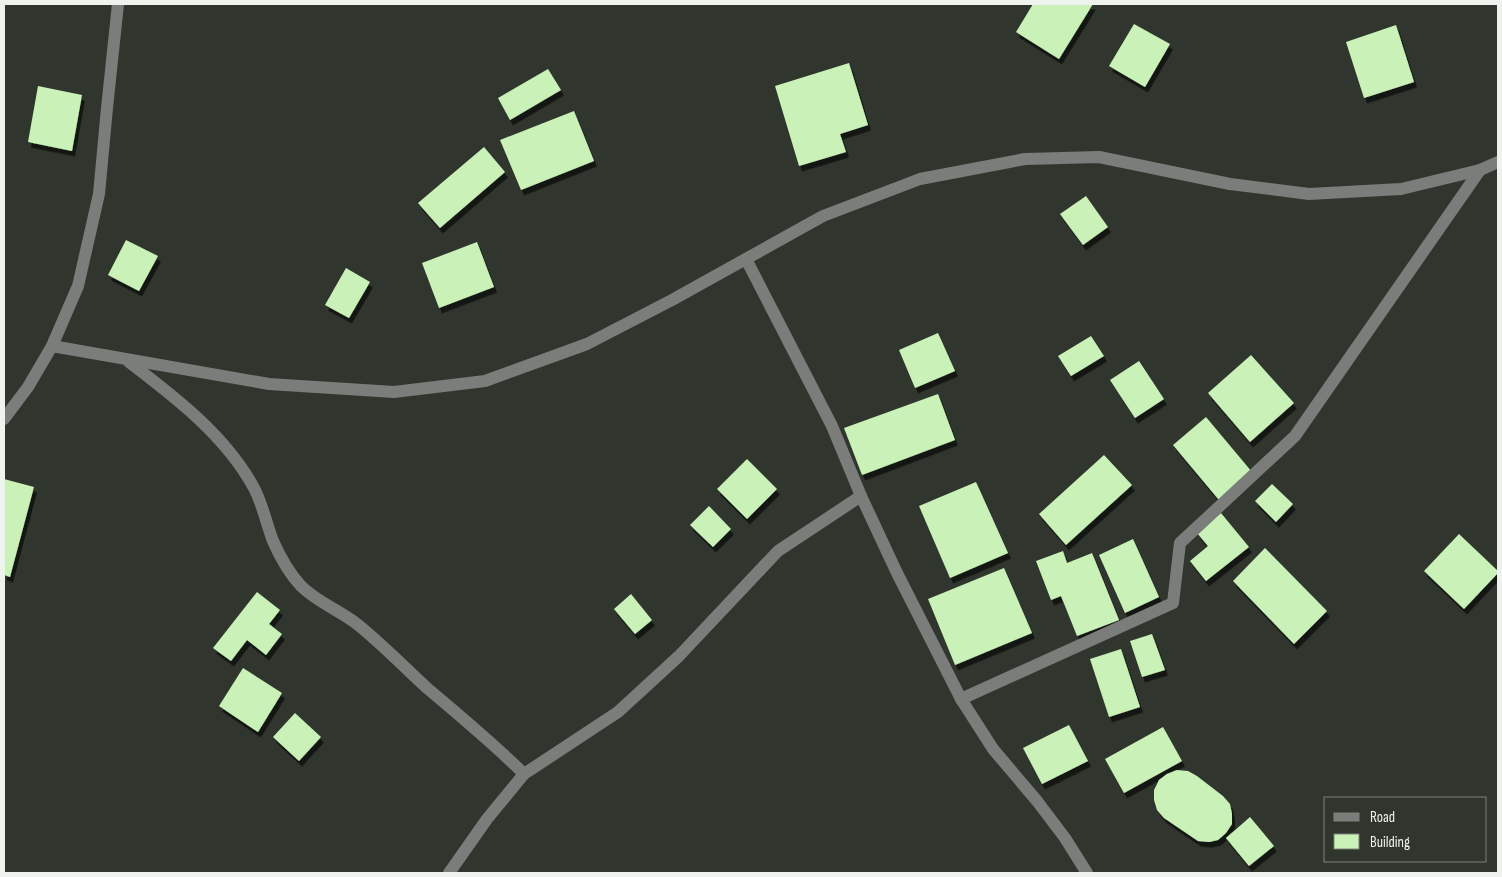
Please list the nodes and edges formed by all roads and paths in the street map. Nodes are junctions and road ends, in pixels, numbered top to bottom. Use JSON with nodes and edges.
{"nodes":[{"id":1,"x":118,"y":4,"type":"edge"},
{"id":2,"x":1498,"y":162,"type":"edge"},
{"id":3,"x":1480,"y":170,"type":"junction"},
{"id":4,"x":746,"y":259,"type":"junction"},
{"id":5,"x":52,"y":346,"type":"junction"},
{"id":6,"x":127,"y":360,"type":"junction"},
{"id":7,"x":4,"y":419,"type":"edge"},
{"id":8,"x":861,"y":496,"type":"junction"},
{"id":9,"x":961,"y":699,"type":"junction"},
{"id":10,"x":524,"y":774,"type":"junction"},
{"id":11,"x":449,"y":873,"type":"edge"},
{"id":12,"x":1087,"y":873,"type":"edge"}],
"edges":[{"from":1,"to":5,"type":"street"},
{"from":2,"to":3,"type":"street"},
{"from":3,"to":4,"type":"street"},
{"from":3,"to":9,"type":"street"},
{"from":4,"to":6,"type":"street"},
{"from":4,"to":8,"type":"street"},
{"from":5,"to":6,"type":"street"},
{"from":5,"to":7,"type":"street"},
{"from":6,"to":10,"type":"street"},
{"from":8,"to":9,"type":"street"},
{"from":8,"to":10,"type":"street"},
{"from":9,"to":12,"type":"street"},
{"from":10,"to":11,"type":"street"}]}
